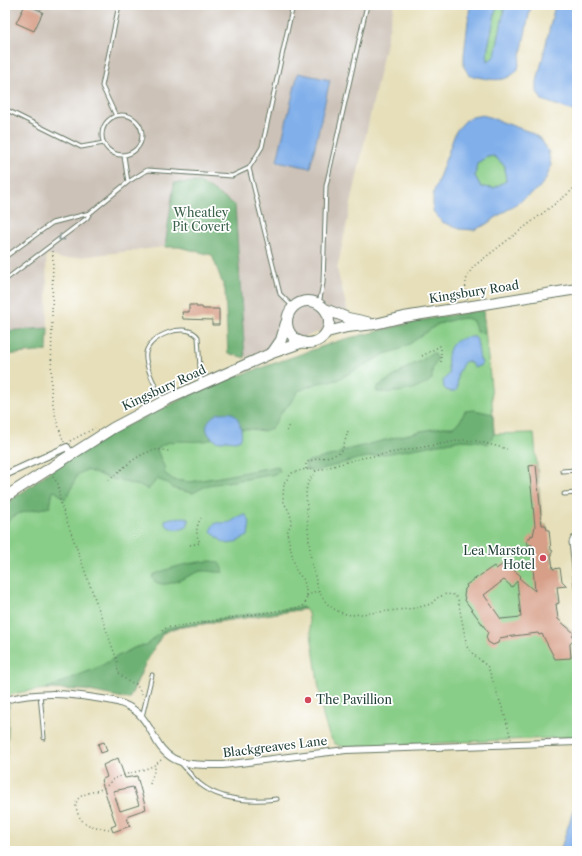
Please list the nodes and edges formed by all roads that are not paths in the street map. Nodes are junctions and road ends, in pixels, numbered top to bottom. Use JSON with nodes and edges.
{"nodes":[{"id":1,"x":119,"y":5,"type":"edge"},
{"id":2,"x":293,"y":5,"type":"edge"},
{"id":3,"x":367,"y":5,"type":"edge"},
{"id":4,"x":5,"y":109,"type":"edge"},
{"id":5,"x":116,"y":116,"type":"junction"},
{"id":6,"x":104,"y":143,"type":"junction"},
{"id":7,"x":124,"y":156,"type":"junction"},
{"id":8,"x":249,"y":168,"type":"junction"},
{"id":9,"x":128,"y":182,"type":"junction"},
{"id":10,"x":90,"y":213,"type":"junction"},
{"id":11,"x":5,"y":257,"type":"edge"},
{"id":12,"x":5,"y":280,"type":"edge"},
{"id":13,"x":577,"y":288,"type":"edge"},
{"id":14,"x":292,"y":307,"type":"junction"},
{"id":15,"x":322,"y":307,"type":"junction"},
{"id":16,"x":287,"y":322,"type":"junction"},
{"id":17,"x":375,"y":324,"type":"junction"},
{"id":18,"x":327,"y":332,"type":"junction"},
{"id":19,"x":303,"y":342,"type":"junction"},
{"id":20,"x":272,"y":353,"type":"junction"},
{"id":21,"x":202,"y":384,"type":"junction"},
{"id":22,"x":164,"y":401,"type":"junction"},
{"id":23,"x":69,"y":451,"type":"junction"},
{"id":24,"x":577,"y":470,"type":"edge"},
{"id":25,"x":562,"y":471,"type":"dead end"},
{"id":26,"x":5,"y":475,"type":"edge"},
{"id":27,"x":577,"y":492,"type":"edge"},
{"id":28,"x":564,"y":494,"type":"dead end"},
{"id":29,"x":5,"y":497,"type":"edge"},
{"id":30,"x":577,"y":536,"type":"edge"},
{"id":31,"x":577,"y":553,"type":"edge"},
{"id":32,"x":572,"y":554,"type":"junction"},
{"id":33,"x":576,"y":584,"type":"edge"},
{"id":34,"x":577,"y":595,"type":"edge"},
{"id":35,"x":152,"y":675,"type":"dead end"},
{"id":36,"x":40,"y":694,"type":"junction"},
{"id":37,"x":5,"y":700,"type":"edge"},
{"id":38,"x":142,"y":717,"type":"junction"},
{"id":39,"x":44,"y":738,"type":"dead end"},
{"id":40,"x":577,"y":742,"type":"edge"},
{"id":41,"x":180,"y":762,"type":"junction"},
{"id":42,"x":276,"y":800,"type":"dead end"}],
"edges":[{"from":1,"to":5,"type":"lane"},
{"from":2,"to":8,"type":"lane"},
{"from":3,"to":15,"type":"lane"},
{"from":4,"to":6,"type":"lane"},
{"from":5,"to":6,"type":"lane"},
{"from":5,"to":7,"type":"lane"},
{"from":6,"to":7,"type":"lane"},
{"from":7,"to":9,"type":"lane"},
{"from":8,"to":9,"type":"lane"},
{"from":8,"to":14,"type":"lane"},
{"from":9,"to":10,"type":"lane"},
{"from":10,"to":11,"type":"lane"},
{"from":10,"to":12,"type":"lane","one_way":true},
{"from":13,"to":17,"type":"main road","name":"Kingsbury Road"},
{"from":14,"to":15,"type":"main road","name":"Kingsbury Road"},
{"from":14,"to":16,"type":"main road"},
{"from":15,"to":17,"type":"main road","name":"Kingsbury Road"},
{"from":15,"to":18,"type":"main road"},
{"from":16,"to":19,"type":"main road"},
{"from":16,"to":20,"type":"main road"},
{"from":17,"to":18,"type":"main road","name":"Kingsbury Road"},
{"from":18,"to":19,"type":"main road","name":"Kingsbury Road"},
{"from":19,"to":20,"type":"main road","name":"Kingsbury Road"},
{"from":20,"to":21,"type":"main road","name":"Kingsbury Road"},
{"from":21,"to":22,"type":"main road","name":"Kingsbury Road"},
{"from":21,"to":22,"type":"lane"},
{"from":22,"to":23,"type":"main road","name":"Kingsbury Road"},
{"from":23,"to":26,"type":"street","name":"Kingsbury Road"},
{"from":23,"to":29,"type":"main road","name":"Kingsbury Road"},
{"from":24,"to":25,"type":"lane"},
{"from":27,"to":28,"type":"lane"},
{"from":30,"to":32,"type":"lane"},
{"from":31,"to":32,"type":"lane"},
{"from":32,"to":33,"type":"lane"},
{"from":33,"to":34,"type":"lane"},
{"from":35,"to":38,"type":"lane"},
{"from":36,"to":37,"type":"street","name":"Blackgreaves Lane"},
{"from":36,"to":38,"type":"street","name":"Blackgreaves Lane"},
{"from":36,"to":39,"type":"lane"},
{"from":38,"to":41,"type":"street","name":"Blackgreaves Lane"},
{"from":40,"to":41,"type":"street","name":"Blackgreaves Lane"},
{"from":41,"to":42,"type":"lane"}]}
